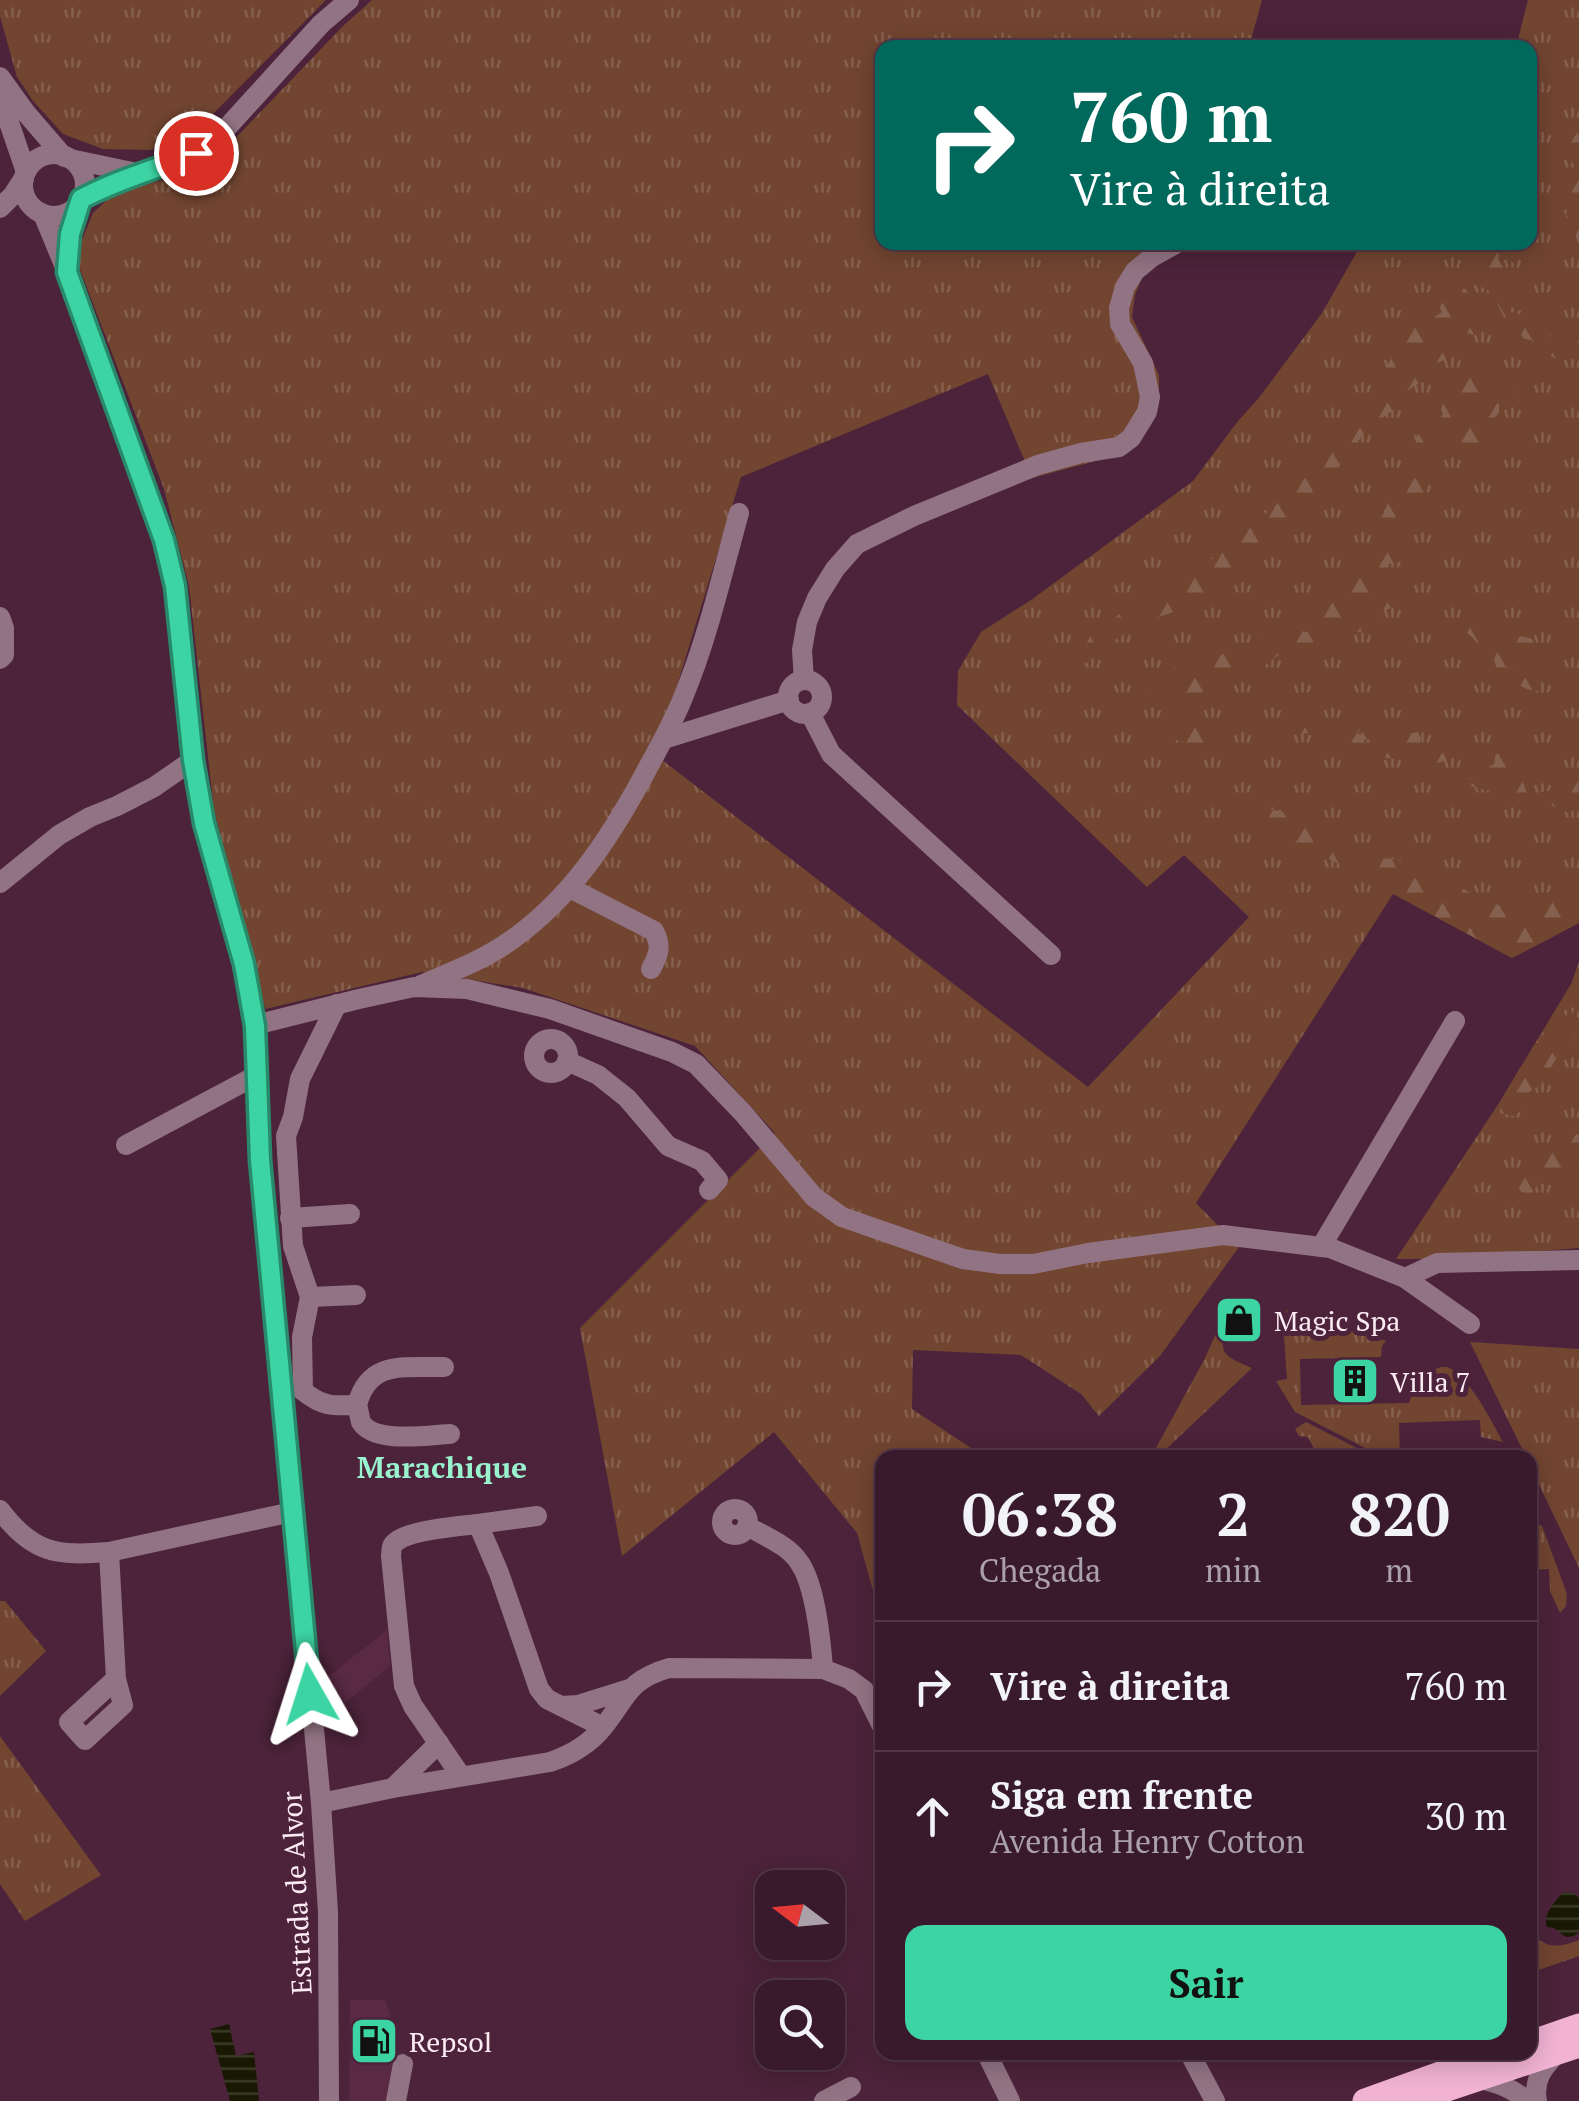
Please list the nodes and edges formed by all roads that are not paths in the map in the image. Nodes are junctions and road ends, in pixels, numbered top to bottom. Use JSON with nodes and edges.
{"nodes":[{"id":1,"x":350,"y":0,"type":"edge"},
{"id":2,"x":0,"y":76,"type":"edge"},
{"id":3,"x":0,"y":96,"type":"edge"},
{"id":4,"x":4,"y":119,"type":"edge"},
{"id":5,"x":67,"y":158,"type":"junction"},
{"id":6,"x":139,"y":174,"type":"junction"},
{"id":7,"x":25,"y":175,"type":"junction"},
{"id":8,"x":79,"y":202,"type":"junction"},
{"id":9,"x":0,"y":208,"type":"edge"},
{"id":10,"x":38,"y":210,"type":"junction"},
{"id":11,"x":0,"y":217,"type":"edge"},
{"id":12,"x":1165,"y":250,"type":"edge"},
{"id":13,"x":67,"y":272,"type":"junction"},
{"id":14,"x":740,"y":513,"type":"dead end"},
{"id":15,"x":0,"y":617,"type":"edge"},
{"id":16,"x":0,"y":658,"type":"edge"},
{"id":17,"x":804,"y":680,"type":"junction"},
{"id":18,"x":788,"y":700,"type":"junction"},
{"id":19,"x":810,"y":713,"type":"junction"},
{"id":20,"x":664,"y":739,"type":"junction"},
{"id":21,"x":193,"y":760,"type":"junction"},
{"id":22,"x":0,"y":883,"type":"edge"},
{"id":23,"x":570,"y":888,"type":"junction"},
{"id":24,"x":1051,"y":955,"type":"dead end"},
{"id":25,"x":652,"y":970,"type":"dead end"},
{"id":26,"x":414,"y":987,"type":"junction"},
{"id":27,"x":337,"y":1004,"type":"junction"},
{"id":28,"x":550,"y":1009,"type":"junction"},
{"id":29,"x":1456,"y":1021,"type":"dead end"},
{"id":30,"x":255,"y":1026,"type":"junction"},
{"id":31,"x":554,"y":1040,"type":"junction"},
{"id":32,"x":567,"y":1061,"type":"junction"},
{"id":33,"x":257,"y":1076,"type":"junction"},
{"id":34,"x":126,"y":1146,"type":"dead end"},
{"id":35,"x":709,"y":1190,"type":"dead end"},
{"id":36,"x":350,"y":1214,"type":"dead end"},
{"id":37,"x":290,"y":1218,"type":"junction"},
{"id":38,"x":1321,"y":1247,"type":"junction"},
{"id":39,"x":1579,"y":1260,"type":"edge"},
{"id":40,"x":1405,"y":1278,"type":"junction"},
{"id":41,"x":356,"y":1295,"type":"dead end"},
{"id":42,"x":310,"y":1297,"type":"junction"},
{"id":43,"x":1470,"y":1324,"type":"dead end"},
{"id":44,"x":444,"y":1367,"type":"dead end"},
{"id":45,"x":358,"y":1405,"type":"junction"},
{"id":46,"x":450,"y":1434,"type":"dead end"},
{"id":47,"x":0,"y":1510,"type":"edge"},
{"id":48,"x":292,"y":1512,"type":"junction"},
{"id":49,"x":537,"y":1516,"type":"dead end"},
{"id":50,"x":478,"y":1524,"type":"junction"},
{"id":51,"x":747,"y":1526,"type":"dead end"},
{"id":52,"x":109,"y":1552,"type":"junction"},
{"id":53,"x":823,"y":1670,"type":"junction"},
{"id":54,"x":116,"y":1679,"type":"dead end"},
{"id":55,"x":629,"y":1689,"type":"junction"},
{"id":56,"x":561,"y":1706,"type":"junction"},
{"id":57,"x":875,"y":1712,"type":"edge"},
{"id":58,"x":603,"y":1727,"type":"junction"},
{"id":59,"x":439,"y":1743,"type":"junction"},
{"id":60,"x":462,"y":1776,"type":"junction"},
{"id":61,"x":393,"y":1788,"type":"junction"},
{"id":62,"x":321,"y":1803,"type":"junction"},
{"id":63,"x":1579,"y":2026,"type":"edge"},
{"id":64,"x":1537,"y":2041,"type":"edge"},
{"id":65,"x":1568,"y":2049,"type":"edge"},
{"id":66,"x":990,"y":2060,"type":"edge"},
{"id":67,"x":1193,"y":2060,"type":"edge"},
{"id":68,"x":1479,"y":2060,"type":"edge"},
{"id":69,"x":1536,"y":2060,"type":"edge"},
{"id":70,"x":1537,"y":2060,"type":"edge"},
{"id":71,"x":403,"y":2064,"type":"dead end"},
{"id":72,"x":1479,"y":2080,"type":"junction"},
{"id":73,"x":851,"y":2086,"type":"dead end"},
{"id":74,"x":330,"y":2101,"type":"edge"},
{"id":75,"x":396,"y":2101,"type":"edge"},
{"id":76,"x":824,"y":2101,"type":"edge"},
{"id":77,"x":1010,"y":2101,"type":"edge"},
{"id":78,"x":1215,"y":2101,"type":"edge"},
{"id":79,"x":1365,"y":2101,"type":"edge"},
{"id":80,"x":1412,"y":2101,"type":"edge"},
{"id":81,"x":1527,"y":2101,"type":"edge"},
{"id":82,"x":1537,"y":2101,"type":"edge"}],
"edges":[{"from":1,"to":6,"type":"street"},
{"from":2,"to":5,"type":"street","name":"Estrada de Alvor"},
{"from":3,"to":4,"type":"street","name":"Estrada de Alvor"},
{"from":4,"to":7,"type":"street","name":"Estrada de Alvor"},
{"from":5,"to":6,"type":"street"},
{"from":5,"to":7,"type":"street"},
{"from":5,"to":8,"type":"street","name":"Estrada de Alvor"},
{"from":6,"to":8,"type":"street"},
{"from":7,"to":9,"type":"street"},
{"from":7,"to":10,"type":"street","name":"Estrada de Alvor"},
{"from":8,"to":10,"type":"street"},
{"from":8,"to":13,"type":"street","name":"Estrada de Alvor"},
{"from":10,"to":11,"type":"street"},
{"from":10,"to":13,"type":"street","name":"Estrada de Alvor"},
{"from":12,"to":17,"type":"street"},
{"from":13,"to":21,"type":"street","name":"Estrada de Alvor"},
{"from":14,"to":20,"type":"street"},
{"from":15,"to":16,"type":"street"},
{"from":17,"to":18,"type":"street"},
{"from":17,"to":19,"type":"street"},
{"from":18,"to":19,"type":"street"},
{"from":18,"to":20,"type":"street"},
{"from":19,"to":24,"type":"street"},
{"from":20,"to":23,"type":"street"},
{"from":21,"to":22,"type":"street"},
{"from":21,"to":30,"type":"street","name":"Estrada de Alvor"},
{"from":23,"to":25,"type":"street"},
{"from":23,"to":26,"type":"street"},
{"from":26,"to":27,"type":"street"},
{"from":26,"to":28,"type":"street"},
{"from":27,"to":30,"type":"street"},
{"from":27,"to":37,"type":"street"},
{"from":28,"to":31,"type":"street"},
{"from":28,"to":38,"type":"street"},
{"from":29,"to":38,"type":"street"},
{"from":30,"to":33,"type":"street","name":"Estrada de Alvor"},
{"from":31,"to":32,"type":"street"},
{"from":31,"to":32,"type":"street"},
{"from":32,"to":35,"type":"street"},
{"from":33,"to":34,"type":"street"},
{"from":33,"to":48,"type":"street","name":"Estrada de Alvor"},
{"from":36,"to":37,"type":"street"},
{"from":37,"to":42,"type":"street"},
{"from":38,"to":40,"type":"street"},
{"from":39,"to":40,"type":"street"},
{"from":40,"to":43,"type":"street"},
{"from":41,"to":42,"type":"street"},
{"from":42,"to":45,"type":"street"},
{"from":44,"to":45,"type":"street"},
{"from":45,"to":46,"type":"street"},
{"from":47,"to":52,"type":"street"},
{"from":48,"to":52,"type":"street"},
{"from":48,"to":62,"type":"street","name":"Estrada de Alvor"},
{"from":49,"to":50,"type":"street"},
{"from":50,"to":56,"type":"street"},
{"from":50,"to":59,"type":"street"},
{"from":51,"to":53,"type":"street"},
{"from":52,"to":54,"type":"street"},
{"from":53,"to":55,"type":"street"},
{"from":53,"to":57,"type":"street"},
{"from":55,"to":56,"type":"street"},
{"from":55,"to":58,"type":"street"},
{"from":56,"to":58,"type":"street"},
{"from":58,"to":60,"type":"street"},
{"from":59,"to":60,"type":"street"},
{"from":59,"to":61,"type":"street"},
{"from":60,"to":61,"type":"street"},
{"from":61,"to":62,"type":"street"},
{"from":62,"to":74,"type":"street","name":"Estrada de Alvor"},
{"from":63,"to":64,"type":"main road"},
{"from":65,"to":70,"type":"main road"},
{"from":65,"to":82,"type":"street"},
{"from":66,"to":77,"type":"street"},
{"from":67,"to":78,"type":"street"},
{"from":68,"to":79,"type":"main road"},
{"from":69,"to":72,"type":"main road"},
{"from":71,"to":75,"type":"street"},
{"from":72,"to":80,"type":"main road"},
{"from":72,"to":81,"type":"street"},
{"from":73,"to":76,"type":"street"}]}
